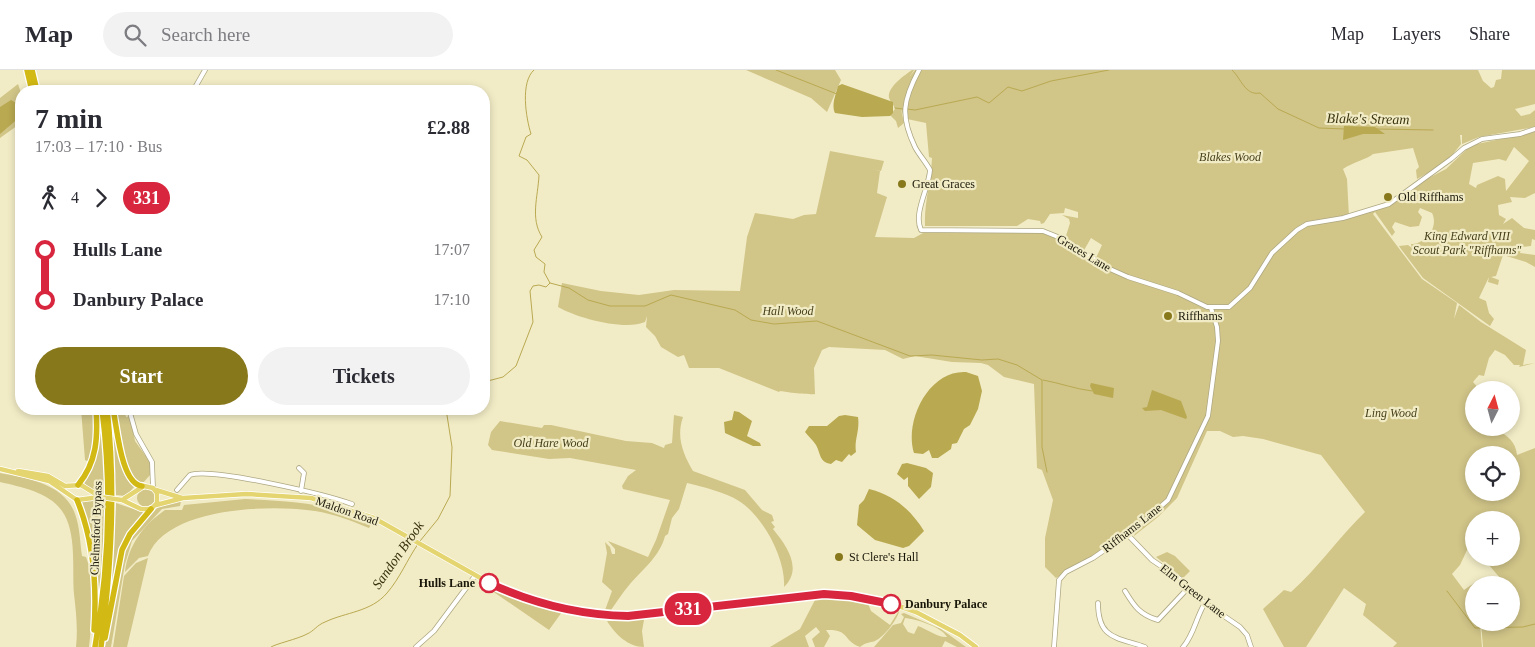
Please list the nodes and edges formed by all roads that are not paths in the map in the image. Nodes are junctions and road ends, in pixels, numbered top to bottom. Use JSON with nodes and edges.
{"nodes":[{"id":1,"x":27,"y":70,"type":"edge"},
{"id":2,"x":32,"y":70,"type":"edge"},
{"id":3,"x":204,"y":70,"type":"edge"},
{"id":4,"x":919,"y":70,"type":"edge"},
{"id":5,"x":31,"y":85,"type":"edge"},
{"id":6,"x":36,"y":85,"type":"edge"},
{"id":7,"x":196,"y":85,"type":"edge"},
{"id":8,"x":1535,"y":129,"type":"edge"},
{"id":9,"x":1211,"y":308,"type":"junction"},
{"id":10,"x":96,"y":415,"type":"edge"},
{"id":11,"x":102,"y":415,"type":"edge"},
{"id":12,"x":107,"y":415,"type":"edge"},
{"id":13,"x":114,"y":415,"type":"edge"},
{"id":14,"x":131,"y":415,"type":"edge"},
{"id":15,"x":299,"y":468,"type":"dead end"},
{"id":16,"x":0,"y":469,"type":"edge"},
{"id":17,"x":13,"y":472,"type":"junction"},
{"id":18,"x":152,"y":475,"type":"junction"},
{"id":19,"x":76,"y":486,"type":"junction"},
{"id":20,"x":143,"y":486,"type":"junction"},
{"id":21,"x":85,"y":487,"type":"junction"},
{"id":22,"x":154,"y":489,"type":"junction"},
{"id":23,"x":177,"y":490,"type":"dead end"},
{"id":24,"x":301,"y":490,"type":"junction"},
{"id":25,"x":135,"y":492,"type":"junction"},
{"id":26,"x":100,"y":497,"type":"junction"},
{"id":27,"x":78,"y":498,"type":"junction"},
{"id":28,"x":183,"y":498,"type":"junction"},
{"id":29,"x":122,"y":500,"type":"junction"},
{"id":30,"x":352,"y":504,"type":"dead end"},
{"id":31,"x":137,"y":506,"type":"junction"},
{"id":32,"x":154,"y":507,"type":"junction"},
{"id":33,"x":1134,"y":529,"type":"junction"},
{"id":34,"x":1128,"y":534,"type":"junction"},
{"id":35,"x":1131,"y":537,"type":"junction"},
{"id":36,"x":474,"y":576,"type":"junction"},
{"id":37,"x":1188,"y":588,"type":"junction"},
{"id":38,"x":1124,"y":591,"type":"dead end"},
{"id":39,"x":1098,"y":603,"type":"dead end"},
{"id":40,"x":1205,"y":603,"type":"junction"},
{"id":41,"x":1158,"y":620,"type":"junction"},
{"id":42,"x":1159,"y":626,"type":"dead end"},
{"id":43,"x":94,"y":647,"type":"edge"},
{"id":44,"x":102,"y":647,"type":"edge"},
{"id":45,"x":416,"y":647,"type":"edge"},
{"id":46,"x":976,"y":647,"type":"edge"},
{"id":47,"x":1054,"y":647,"type":"edge"},
{"id":48,"x":1145,"y":647,"type":"edge"},
{"id":49,"x":1183,"y":647,"type":"edge"},
{"id":50,"x":1251,"y":647,"type":"edge"}],
"edges":[{"from":1,"to":5,"type":"highway"},
{"from":2,"to":6,"type":"highway"},
{"from":3,"to":7,"type":"street"},
{"from":4,"to":9,"type":"street","name":"Graces Lane"},
{"from":8,"to":9,"type":"street"},
{"from":9,"to":33,"type":"street","name":"Riffhams Lane"},
{"from":10,"to":19,"type":"highway"},
{"from":11,"to":43,"type":"highway","name":"Chelmsford Bypass"},
{"from":12,"to":44,"type":"highway","name":"Chelmsford Bypass"},
{"from":13,"to":20,"type":"highway"},
{"from":14,"to":18,"type":"street"},
{"from":15,"to":24,"type":"street"},
{"from":16,"to":17,"type":"main road"},
{"from":17,"to":19,"type":"main road"},
{"from":17,"to":27,"type":"main road"},
{"from":18,"to":20,"type":"street"},
{"from":18,"to":22,"type":"street"},
{"from":19,"to":21,"type":"main road"},
{"from":19,"to":27,"type":"main road"},
{"from":20,"to":22,"type":"main road"},
{"from":20,"to":25,"type":"main road"},
{"from":21,"to":26,"type":"main road"},
{"from":21,"to":27,"type":"main road"},
{"from":22,"to":28,"type":"main road","name":"Maldon Road"},
{"from":22,"to":32,"type":"main road"},
{"from":23,"to":24,"type":"street","name":"Maldon Road"},
{"from":24,"to":30,"type":"street","name":"Maldon Road"},
{"from":25,"to":29,"type":"main road"},
{"from":25,"to":31,"type":"main road"},
{"from":26,"to":27,"type":"main road"},
{"from":26,"to":29,"type":"main road","bridge":true},
{"from":27,"to":43,"type":"highway"},
{"from":28,"to":32,"type":"main road","name":"Maldon Road"},
{"from":28,"to":36,"type":"main road","name":"Maldon Road"},
{"from":29,"to":31,"type":"main road"},
{"from":31,"to":32,"type":"main road"},
{"from":32,"to":44,"type":"highway"},
{"from":33,"to":34,"type":"street","name":"Riffhams Lane"},
{"from":33,"to":35,"type":"street"},
{"from":34,"to":35,"type":"street","name":"Elm Green Lane"},
{"from":34,"to":47,"type":"street","name":"Riffhams Lane"},
{"from":35,"to":37,"type":"street","name":"Elm Green Lane"},
{"from":36,"to":45,"type":"street"},
{"from":36,"to":46,"type":"main road","name":"Maldon Road"},
{"from":37,"to":40,"type":"street","name":"Elm Green Lane"},
{"from":37,"to":41,"type":"street"},
{"from":38,"to":41,"type":"street"},
{"from":39,"to":48,"type":"street"},
{"from":40,"to":49,"type":"street"},
{"from":40,"to":50,"type":"street","name":"Elm Green Lane"},
{"from":41,"to":42,"type":"street"}]}
